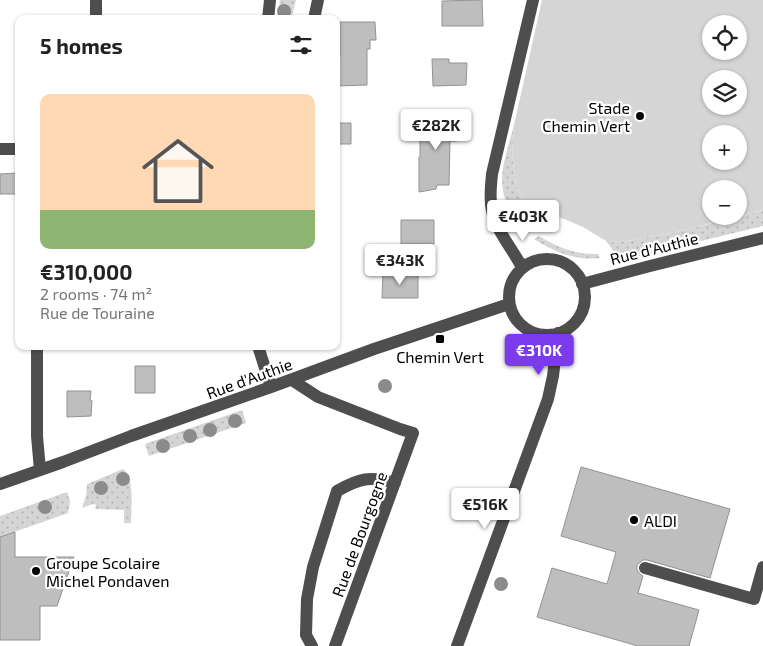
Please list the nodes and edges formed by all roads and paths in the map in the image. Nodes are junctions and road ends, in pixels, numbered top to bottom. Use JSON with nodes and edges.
{"nodes":[{"id":1,"x":96,"y":0,"type":"edge"},
{"id":2,"x":270,"y":0,"type":"edge"},
{"id":3,"x":318,"y":0,"type":"edge"},
{"id":4,"x":533,"y":0,"type":"edge"},
{"id":5,"x":96,"y":15,"type":"edge"},
{"id":6,"x":268,"y":15,"type":"edge"},
{"id":7,"x":315,"y":15,"type":"edge"},
{"id":8,"x":0,"y":148,"type":"edge"},
{"id":9,"x":15,"y":149,"type":"edge"},
{"id":10,"x":763,"y":238,"type":"edge"},
{"id":11,"x":525,"y":266,"type":"junction"},
{"id":12,"x":582,"y":284,"type":"junction"},
{"id":13,"x":509,"y":304,"type":"junction"},
{"id":14,"x":558,"y":333,"type":"junction"},
{"id":15,"x":37,"y":350,"type":"edge"},
{"id":16,"x":259,"y":350,"type":"edge"},
{"id":17,"x":292,"y":380,"type":"junction"},
{"id":18,"x":271,"y":387,"type":"junction"},
{"id":19,"x":40,"y":470,"type":"junction"},
{"id":20,"x":395,"y":483,"type":"junction"},
{"id":21,"x":0,"y":484,"type":"edge"},
{"id":22,"x":763,"y":567,"type":"edge"},
{"id":23,"x":645,"y":568,"type":"dead end"},
{"id":24,"x":312,"y":646,"type":"edge"},
{"id":25,"x":335,"y":646,"type":"edge"},
{"id":26,"x":457,"y":646,"type":"edge"}],
"edges":[{"from":1,"to":5,"type":"street"},
{"from":2,"to":6,"type":"street"},
{"from":3,"to":7,"type":"street"},
{"from":4,"to":11,"type":"street"},
{"from":8,"to":9,"type":"street"},
{"from":10,"to":12,"type":"street","name":"Rue d'Authie"},
{"from":11,"to":12,"type":"street"},
{"from":11,"to":13,"type":"street"},
{"from":12,"to":14,"type":"street"},
{"from":13,"to":14,"type":"street"},
{"from":13,"to":17,"type":"street","name":"Rue d'Authie"},
{"from":14,"to":26,"type":"street"},
{"from":15,"to":19,"type":"street"},
{"from":16,"to":18,"type":"street"},
{"from":17,"to":18,"type":"street","name":"Rue d'Authie"},
{"from":17,"to":20,"type":"street","name":"Rue de Bourgogne"},
{"from":18,"to":19,"type":"street","name":"Rue d'Authie"},
{"from":19,"to":21,"type":"street","name":"Rue d'Authie"},
{"from":20,"to":24,"type":"street"},
{"from":20,"to":25,"type":"street","name":"Rue de Bourgogne"},
{"from":22,"to":23,"type":"street"}]}
